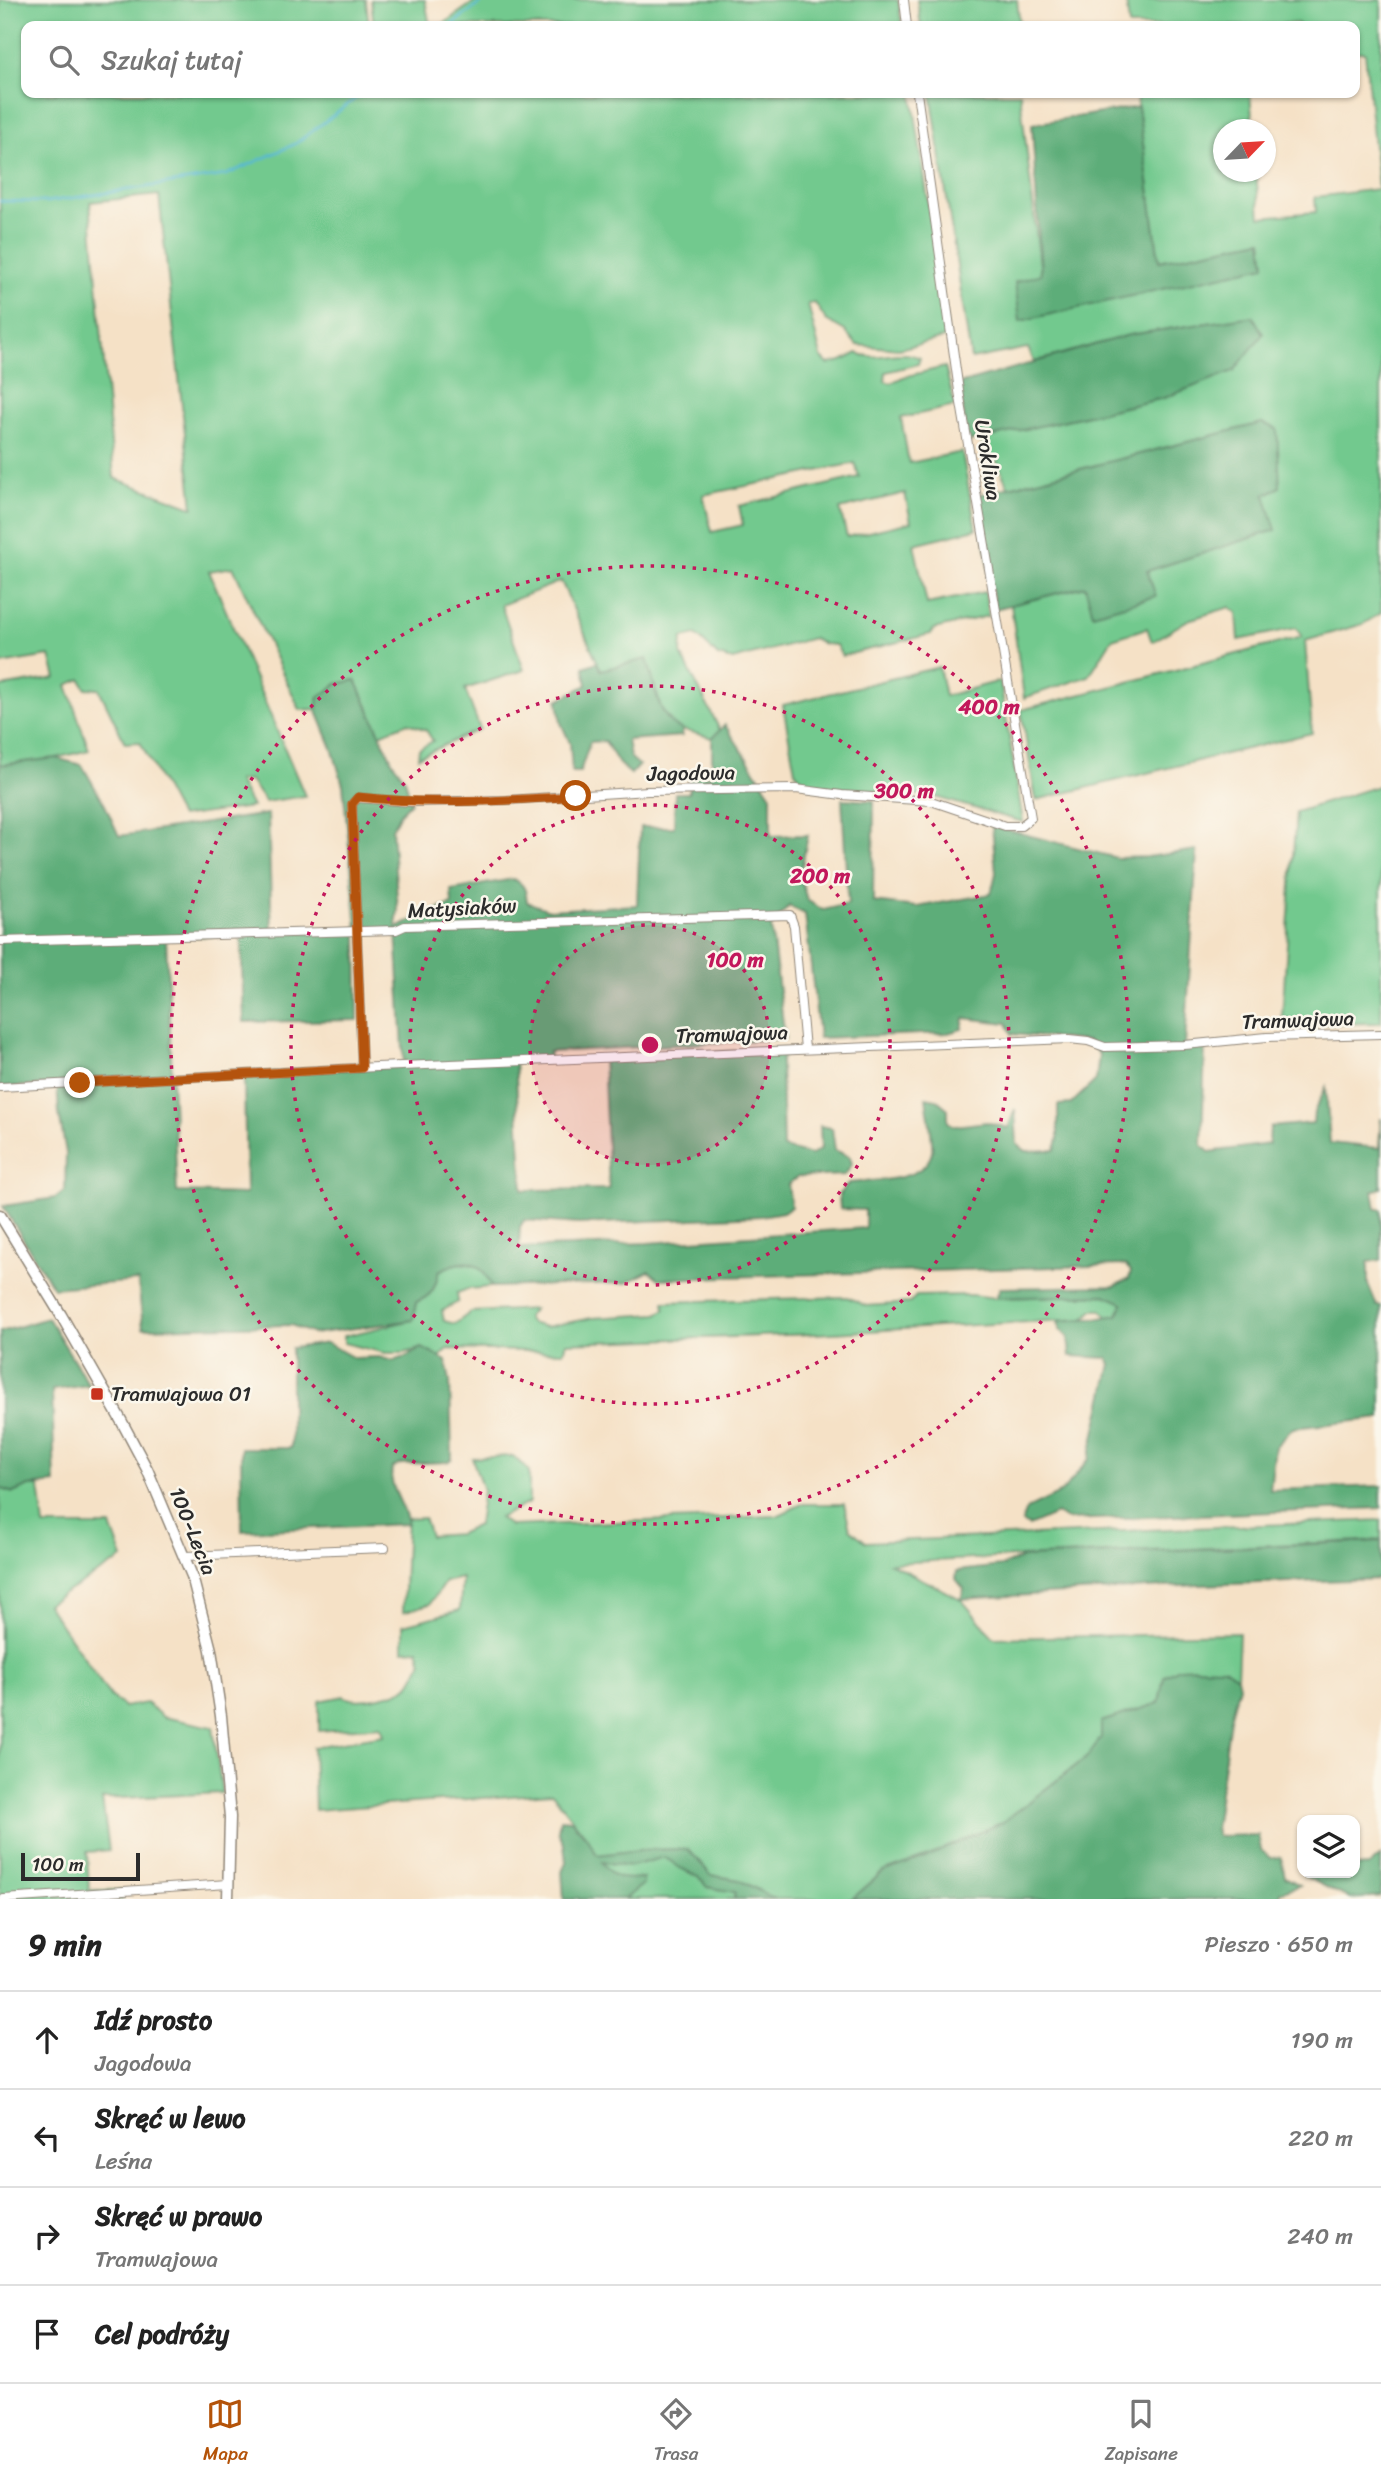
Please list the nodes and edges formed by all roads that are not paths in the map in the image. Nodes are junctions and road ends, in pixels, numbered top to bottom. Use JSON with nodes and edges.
{"nodes":[{"id":1,"x":904,"y":0,"type":"edge"},
{"id":2,"x":906,"y":21,"type":"edge"},
{"id":3,"x":918,"y":98,"type":"edge"},
{"id":4,"x":1021,"y":826,"type":"joint"},
{"id":5,"x":358,"y":930,"type":"junction"},
{"id":6,"x":0,"y":941,"type":"edge"},
{"id":7,"x":1381,"y":1034,"type":"edge"},
{"id":8,"x":805,"y":1049,"type":"junction"},
{"id":9,"x":362,"y":1068,"type":"junction"},
{"id":10,"x":0,"y":1087,"type":"edge"},
{"id":11,"x":0,"y":1215,"type":"edge"},
{"id":12,"x":385,"y":1548,"type":"dead end"},
{"id":13,"x":186,"y":1556,"type":"junction"},
{"id":14,"x":228,"y":1884,"type":"junction"},
{"id":15,"x":4,"y":1899,"type":"edge"},
{"id":16,"x":228,"y":1899,"type":"edge"}],
"edges":[{"from":1,"to":2,"type":"street"},
{"from":3,"to":4,"type":"street","name":"Urokliwa"},
{"from":4,"to":5,"type":"street","name":"Jagodowa"},
{"from":5,"to":6,"type":"street","name":"Matysiaków"},
{"from":5,"to":8,"type":"street","name":"Matysiaków"},
{"from":5,"to":9,"type":"street"},
{"from":7,"to":8,"type":"street","name":"Tramwajowa"},
{"from":8,"to":9,"type":"street","name":"Tramwajowa"},
{"from":9,"to":10,"type":"street","name":"Tramwajowa"},
{"from":11,"to":13,"type":"street","name":"100-Lecia"},
{"from":12,"to":13,"type":"street"},
{"from":13,"to":14,"type":"street","name":"100-Lecia"},
{"from":14,"to":15,"type":"street"},
{"from":14,"to":16,"type":"street","name":"100-Lecia"}]}
